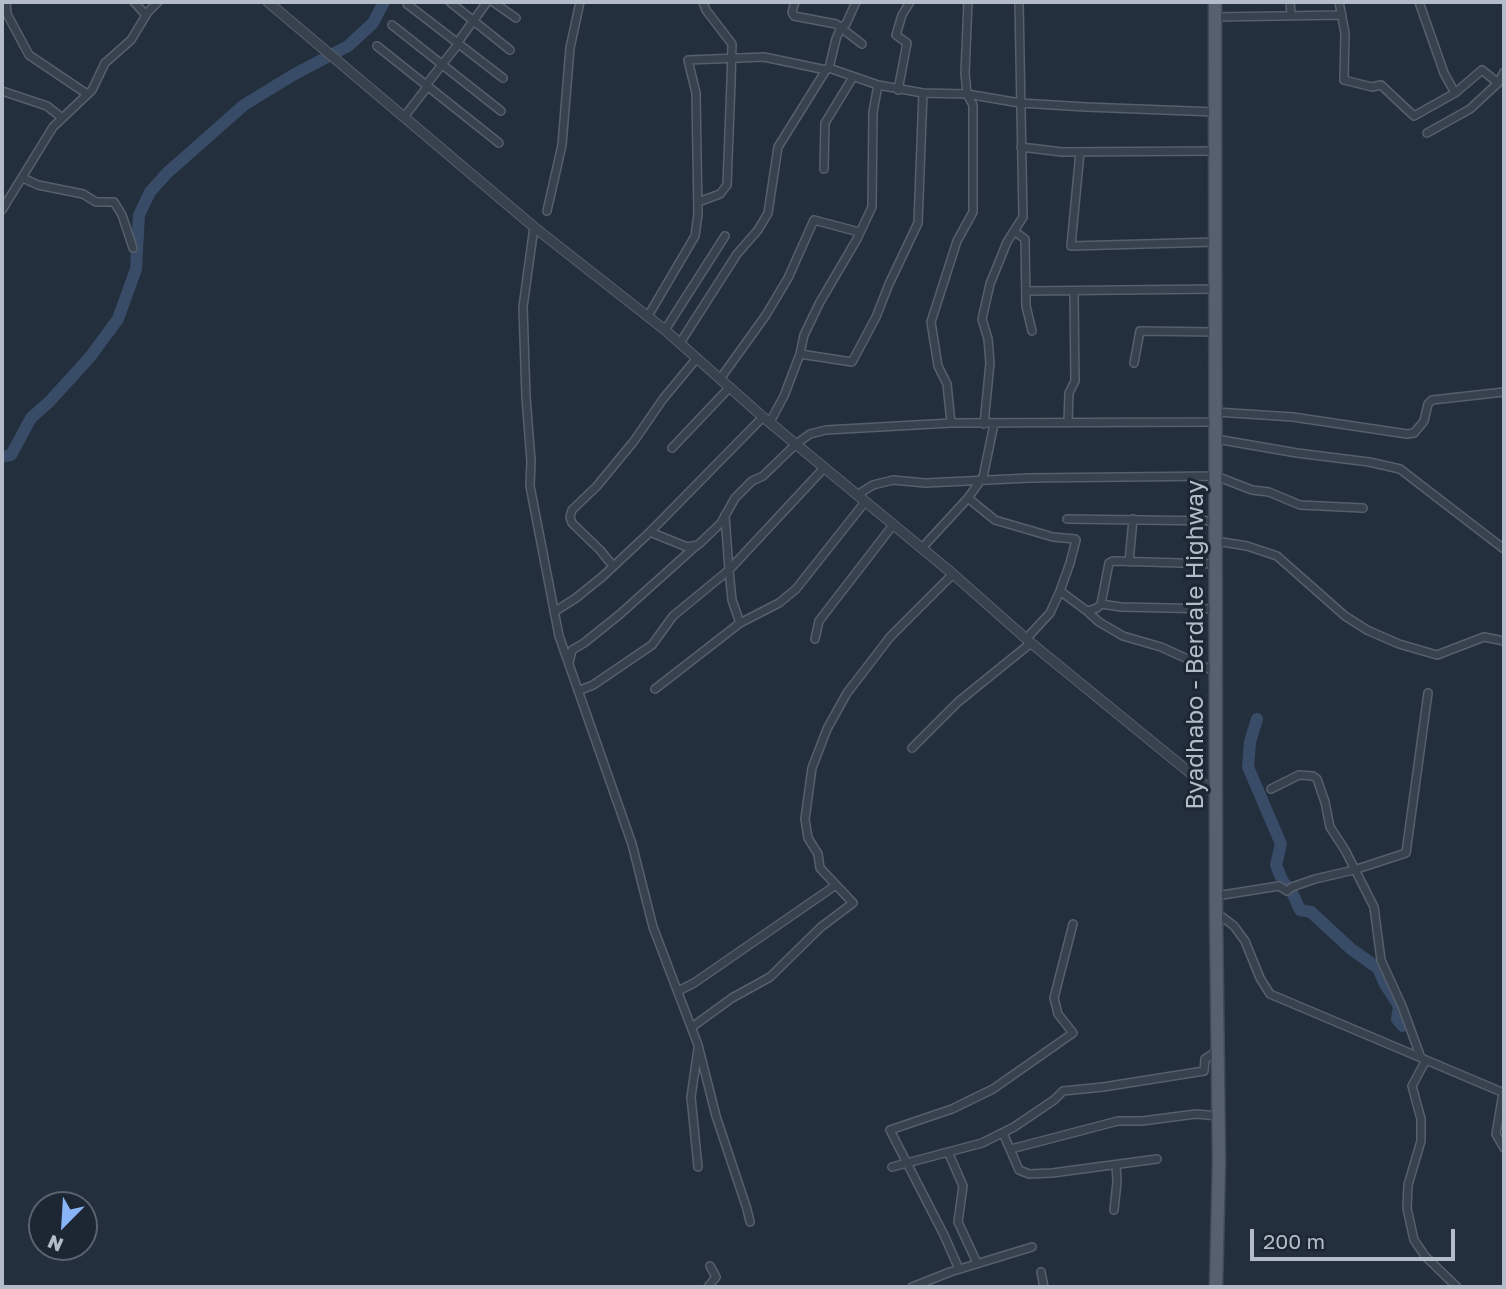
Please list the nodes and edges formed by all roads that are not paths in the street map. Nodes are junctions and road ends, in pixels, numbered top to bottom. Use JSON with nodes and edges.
{"nodes":[{"id":1,"x":6,"y":2,"type":"edge"},
{"id":2,"x":134,"y":2,"type":"edge"},
{"id":3,"x":158,"y":2,"type":"edge"},
{"id":4,"x":268,"y":2,"type":"edge"},
{"id":5,"x":450,"y":2,"type":"edge"},
{"id":6,"x":487,"y":2,"type":"edge"},
{"id":7,"x":493,"y":2,"type":"edge"},
{"id":8,"x":580,"y":2,"type":"edge"},
{"id":9,"x":703,"y":2,"type":"edge"},
{"id":10,"x":795,"y":2,"type":"edge"},
{"id":11,"x":856,"y":2,"type":"edge"},
{"id":12,"x":910,"y":2,"type":"edge"},
{"id":13,"x":968,"y":2,"type":"edge"},
{"id":14,"x":1019,"y":2,"type":"edge"},
{"id":15,"x":1215,"y":2,"type":"edge"},
{"id":16,"x":1290,"y":2,"type":"edge"},
{"id":17,"x":1339,"y":2,"type":"edge"},
{"id":18,"x":1419,"y":2,"type":"edge"},
{"id":19,"x":407,"y":4,"type":"dead end"},
{"id":20,"x":1291,"y":14,"type":"junction"},
{"id":21,"x":146,"y":15,"type":"junction"},
{"id":22,"x":1342,"y":15,"type":"junction"},
{"id":23,"x":1215,"y":17,"type":"junction"},
{"id":24,"x":516,"y":18,"type":"dead end"},
{"id":25,"x":473,"y":20,"type":"junction"},
{"id":26,"x":393,"y":25,"type":"dead end"},
{"id":27,"x":841,"y":27,"type":"junction"},
{"id":28,"x":459,"y":43,"type":"junction"},
{"id":29,"x":862,"y":44,"type":"dead end"},
{"id":30,"x":377,"y":46,"type":"dead end"},
{"id":31,"x":510,"y":50,"type":"dead end"},
{"id":32,"x":732,"y":57,"type":"junction"},
{"id":33,"x":443,"y":64,"type":"junction"},
{"id":34,"x":827,"y":69,"type":"junction"},
{"id":35,"x":1504,"y":72,"type":"edge"},
{"id":36,"x":853,"y":77,"type":"junction"},
{"id":37,"x":503,"y":78,"type":"dead end"},
{"id":38,"x":1498,"y":83,"type":"junction"},
{"id":39,"x":878,"y":85,"type":"junction"},
{"id":40,"x":427,"y":86,"type":"junction"},
{"id":41,"x":898,"y":90,"type":"junction"},
{"id":42,"x":2,"y":92,"type":"edge"},
{"id":43,"x":923,"y":93,"type":"junction"},
{"id":44,"x":1455,"y":93,"type":"junction"},
{"id":45,"x":87,"y":94,"type":"junction"},
{"id":46,"x":968,"y":94,"type":"junction"},
{"id":47,"x":1020,"y":103,"type":"junction"},
{"id":48,"x":501,"y":111,"type":"dead end"},
{"id":49,"x":1216,"y":112,"type":"junction"},
{"id":50,"x":404,"y":117,"type":"junction"},
{"id":51,"x":62,"y":118,"type":"junction"},
{"id":52,"x":1427,"y":133,"type":"dead end"},
{"id":53,"x":499,"y":143,"type":"dead end"},
{"id":54,"x":1021,"y":147,"type":"junction"},
{"id":55,"x":1216,"y":151,"type":"junction"},
{"id":56,"x":1080,"y":152,"type":"junction"},
{"id":57,"x":824,"y":169,"type":"dead end"},
{"id":58,"x":23,"y":178,"type":"junction"},
{"id":59,"x":698,"y":202,"type":"junction"},
{"id":60,"x":2,"y":210,"type":"edge"},
{"id":61,"x":547,"y":211,"type":"dead end"},
{"id":62,"x":534,"y":228,"type":"junction"},
{"id":63,"x":1014,"y":231,"type":"junction"},
{"id":64,"x":859,"y":232,"type":"junction"},
{"id":65,"x":725,"y":236,"type":"dead end"},
{"id":66,"x":1216,"y":242,"type":"junction"},
{"id":67,"x":133,"y":248,"type":"dead end"},
{"id":68,"x":1216,"y":289,"type":"junction"},
{"id":69,"x":1026,"y":291,"type":"junction"},
{"id":70,"x":1074,"y":292,"type":"junction"},
{"id":71,"x":648,"y":316,"type":"junction"},
{"id":72,"x":665,"y":330,"type":"junction"},
{"id":73,"x":1032,"y":331,"type":"dead end"},
{"id":74,"x":1216,"y":332,"type":"junction"},
{"id":75,"x":680,"y":343,"type":"junction"},
{"id":76,"x":800,"y":354,"type":"junction"},
{"id":77,"x":696,"y":358,"type":"junction"},
{"id":78,"x":1134,"y":363,"type":"dead end"},
{"id":79,"x":720,"y":379,"type":"junction"},
{"id":80,"x":730,"y":387,"type":"junction"},
{"id":81,"x":1504,"y":392,"type":"edge"},
{"id":82,"x":1216,"y":417,"type":"junction"},
{"id":83,"x":766,"y":419,"type":"junction"},
{"id":84,"x":951,"y":423,"type":"junction"},
{"id":85,"x":1068,"y":423,"type":"junction"},
{"id":86,"x":984,"y":424,"type":"junction"},
{"id":87,"x":994,"y":424,"type":"junction"},
{"id":88,"x":1216,"y":439,"type":"junction"},
{"id":89,"x":796,"y":444,"type":"junction"},
{"id":90,"x":672,"y":448,"type":"dead end"},
{"id":91,"x":824,"y":468,"type":"junction"},
{"id":92,"x":1216,"y":477,"type":"junction"},
{"id":93,"x":980,"y":482,"type":"junction"},
{"id":94,"x":857,"y":495,"type":"junction"},
{"id":95,"x":968,"y":498,"type":"junction"},
{"id":96,"x":865,"y":502,"type":"junction"},
{"id":97,"x":1363,"y":508,"type":"dead end"},
{"id":98,"x":725,"y":515,"type":"junction"},
{"id":99,"x":1067,"y":519,"type":"dead end"},
{"id":100,"x":1133,"y":519,"type":"junction"},
{"id":101,"x":1216,"y":521,"type":"junction"},
{"id":102,"x":893,"y":525,"type":"junction"},
{"id":103,"x":650,"y":532,"type":"junction"},
{"id":104,"x":1216,"y":541,"type":"junction"},
{"id":105,"x":698,"y":545,"type":"junction"},
{"id":106,"x":922,"y":548,"type":"junction"},
{"id":107,"x":1504,"y":549,"type":"edge"},
{"id":108,"x":1129,"y":562,"type":"junction"},
{"id":109,"x":1216,"y":564,"type":"junction"},
{"id":110,"x":613,"y":566,"type":"junction"},
{"id":111,"x":729,"y":570,"type":"junction"},
{"id":112,"x":953,"y":574,"type":"junction"},
{"id":113,"x":1060,"y":591,"type":"junction"},
{"id":114,"x":1101,"y":604,"type":"junction"},
{"id":115,"x":1216,"y":609,"type":"junction"},
{"id":116,"x":1087,"y":611,"type":"junction"},
{"id":117,"x":554,"y":612,"type":"junction"},
{"id":118,"x":740,"y":623,"type":"junction"},
{"id":119,"x":815,"y":639,"type":"dead end"},
{"id":120,"x":1029,"y":641,"type":"junction"},
{"id":121,"x":1504,"y":641,"type":"edge"},
{"id":122,"x":569,"y":665,"type":"junction"},
{"id":123,"x":1216,"y":672,"type":"junction"},
{"id":124,"x":655,"y":689,"type":"dead end"},
{"id":125,"x":578,"y":691,"type":"junction"},
{"id":126,"x":1428,"y":693,"type":"dead end"},
{"id":127,"x":912,"y":748,"type":"dead end"},
{"id":128,"x":1271,"y":789,"type":"dead end"},
{"id":129,"x":1216,"y":794,"type":"junction"},
{"id":130,"x":1354,"y":870,"type":"junction"},
{"id":131,"x":836,"y":886,"type":"junction"},
{"id":132,"x":1216,"y":896,"type":"junction"},
{"id":133,"x":1216,"y":913,"type":"junction"},
{"id":134,"x":1073,"y":923,"type":"dead end"},
{"id":135,"x":678,"y":990,"type":"junction"},
{"id":136,"x":692,"y":1027,"type":"junction"},
{"id":137,"x":698,"y":1045,"type":"junction"},
{"id":138,"x":1218,"y":1051,"type":"junction"},
{"id":139,"x":1424,"y":1059,"type":"junction"},
{"id":140,"x":1504,"y":1093,"type":"edge"},
{"id":141,"x":1219,"y":1116,"type":"junction"},
{"id":142,"x":1003,"y":1133,"type":"junction"},
{"id":143,"x":1504,"y":1148,"type":"edge"},
{"id":144,"x":1011,"y":1149,"type":"junction"},
{"id":145,"x":949,"y":1154,"type":"junction"},
{"id":146,"x":1157,"y":1159,"type":"dead end"},
{"id":147,"x":908,"y":1164,"type":"junction"},
{"id":148,"x":1116,"y":1165,"type":"junction"},
{"id":149,"x":698,"y":1167,"type":"dead end"},
{"id":150,"x":892,"y":1167,"type":"dead end"},
{"id":151,"x":1114,"y":1209,"type":"dead end"},
{"id":152,"x":750,"y":1222,"type":"dead end"},
{"id":153,"x":1032,"y":1247,"type":"dead end"},
{"id":154,"x":977,"y":1263,"type":"junction"},
{"id":155,"x":710,"y":1266,"type":"dead end"},
{"id":156,"x":959,"y":1269,"type":"junction"},
{"id":157,"x":1041,"y":1272,"type":"dead end"},
{"id":158,"x":708,"y":1287,"type":"edge"},
{"id":159,"x":912,"y":1287,"type":"edge"},
{"id":160,"x":1042,"y":1287,"type":"edge"},
{"id":161,"x":1216,"y":1287,"type":"edge"},
{"id":162,"x":1457,"y":1287,"type":"edge"}],
"edges":[{"from":1,"to":45,"type":"street"},
{"from":2,"to":21,"type":"street"},
{"from":3,"to":21,"type":"street"},
{"from":4,"to":50,"type":"street"},
{"from":5,"to":25,"type":"street"},
{"from":6,"to":25,"type":"street"},
{"from":7,"to":24,"type":"street"},
{"from":8,"to":61,"type":"street"},
{"from":9,"to":32,"type":"street"},
{"from":10,"to":27,"type":"street"},
{"from":11,"to":27,"type":"street"},
{"from":12,"to":41,"type":"street"},
{"from":13,"to":46,"type":"street"},
{"from":14,"to":47,"type":"street"},
{"from":15,"to":23,"type":"main road","name":"Byadhabo - Berdale Highway"},
{"from":16,"to":20,"type":"street"},
{"from":17,"to":22,"type":"street"},
{"from":18,"to":44,"type":"street"},
{"from":19,"to":28,"type":"street"},
{"from":20,"to":22,"type":"street"},
{"from":20,"to":23,"type":"street"},
{"from":21,"to":45,"type":"street"},
{"from":22,"to":44,"type":"street"},
{"from":23,"to":49,"type":"main road","name":"Byadhabo - Berdale Highway"},
{"from":25,"to":28,"type":"street"},
{"from":25,"to":31,"type":"street"},
{"from":26,"to":33,"type":"street"},
{"from":27,"to":29,"type":"street"},
{"from":27,"to":34,"type":"street"},
{"from":28,"to":33,"type":"street"},
{"from":28,"to":37,"type":"street"},
{"from":30,"to":40,"type":"street"},
{"from":32,"to":34,"type":"street"},
{"from":32,"to":59,"type":"street"},
{"from":32,"to":59,"type":"street"},
{"from":33,"to":40,"type":"street"},
{"from":33,"to":48,"type":"street"},
{"from":34,"to":36,"type":"street"},
{"from":34,"to":75,"type":"street"},
{"from":35,"to":38,"type":"street"},
{"from":36,"to":39,"type":"street"},
{"from":36,"to":57,"type":"street"},
{"from":38,"to":44,"type":"street"},
{"from":38,"to":52,"type":"street"},
{"from":39,"to":41,"type":"street"},
{"from":39,"to":64,"type":"street"},
{"from":40,"to":50,"type":"street"},
{"from":40,"to":53,"type":"street"},
{"from":41,"to":43,"type":"street"},
{"from":42,"to":51,"type":"street"},
{"from":43,"to":46,"type":"street"},
{"from":43,"to":76,"type":"street"},
{"from":45,"to":51,"type":"street"},
{"from":46,"to":47,"type":"street"},
{"from":46,"to":84,"type":"street"},
{"from":47,"to":49,"type":"street"},
{"from":47,"to":54,"type":"street"},
{"from":49,"to":55,"type":"main road","name":"Byadhabo - Berdale Highway"},
{"from":50,"to":62,"type":"street"},
{"from":51,"to":58,"type":"street"},
{"from":54,"to":56,"type":"street"},
{"from":54,"to":63,"type":"street"},
{"from":55,"to":56,"type":"street"},
{"from":55,"to":66,"type":"main road","name":"Byadhabo - Berdale Highway"},
{"from":56,"to":66,"type":"street"},
{"from":58,"to":60,"type":"street"},
{"from":58,"to":67,"type":"street"},
{"from":59,"to":71,"type":"street"},
{"from":62,"to":71,"type":"street"},
{"from":62,"to":117,"type":"street"},
{"from":63,"to":69,"type":"street"},
{"from":63,"to":86,"type":"street"},
{"from":64,"to":76,"type":"street"},
{"from":64,"to":79,"type":"street"},
{"from":65,"to":72,"type":"street"},
{"from":66,"to":68,"type":"main road","name":"Byadhabo - Berdale Highway"},
{"from":68,"to":70,"type":"street"},
{"from":68,"to":74,"type":"main road","name":"Byadhabo - Berdale Highway"},
{"from":69,"to":70,"type":"street"},
{"from":69,"to":73,"type":"street"},
{"from":70,"to":85,"type":"street"},
{"from":71,"to":72,"type":"street"},
{"from":72,"to":75,"type":"street"},
{"from":74,"to":78,"type":"street"},
{"from":74,"to":82,"type":"main road","name":"Byadhabo - Berdale Highway"},
{"from":75,"to":77,"type":"street"},
{"from":76,"to":83,"type":"street"},
{"from":77,"to":79,"type":"street"},
{"from":77,"to":110,"type":"street"},
{"from":79,"to":80,"type":"street"},
{"from":80,"to":83,"type":"street"},
{"from":80,"to":90,"type":"street"},
{"from":81,"to":82,"type":"street"},
{"from":82,"to":85,"type":"street"},
{"from":82,"to":88,"type":"main road","name":"Byadhabo - Berdale Highway"},
{"from":83,"to":89,"type":"street"},
{"from":83,"to":103,"type":"street"},
{"from":84,"to":86,"type":"street"},
{"from":84,"to":89,"type":"street"},
{"from":85,"to":87,"type":"street"},
{"from":86,"to":87,"type":"street"},
{"from":87,"to":93,"type":"street"},
{"from":88,"to":92,"type":"main road","name":"Byadhabo - Berdale Highway"},
{"from":88,"to":107,"type":"street"},
{"from":89,"to":91,"type":"street"},
{"from":89,"to":98,"type":"street"},
{"from":91,"to":94,"type":"street"},
{"from":91,"to":111,"type":"street"},
{"from":92,"to":93,"type":"street"},
{"from":92,"to":97,"type":"street"},
{"from":92,"to":101,"type":"main road","name":"Byadhabo - Berdale Highway"},
{"from":93,"to":94,"type":"street"},
{"from":93,"to":95,"type":"street"},
{"from":94,"to":96,"type":"street"},
{"from":95,"to":106,"type":"street"},
{"from":95,"to":113,"type":"street"},
{"from":96,"to":102,"type":"street"},
{"from":96,"to":118,"type":"street"},
{"from":98,"to":105,"type":"street"},
{"from":98,"to":111,"type":"street"},
{"from":99,"to":100,"type":"street"},
{"from":100,"to":101,"type":"street"},
{"from":100,"to":108,"type":"street"},
{"from":101,"to":104,"type":"main road","name":"Byadhabo - Berdale Highway"},
{"from":102,"to":106,"type":"street"},
{"from":102,"to":119,"type":"street"},
{"from":103,"to":105,"type":"street"},
{"from":103,"to":110,"type":"street"},
{"from":104,"to":109,"type":"main road","name":"Byadhabo - Berdale Highway"},
{"from":104,"to":121,"type":"street"},
{"from":105,"to":122,"type":"street"},
{"from":106,"to":112,"type":"street"},
{"from":108,"to":109,"type":"street"},
{"from":108,"to":114,"type":"street"},
{"from":109,"to":115,"type":"main road","name":"Byadhabo - Berdale Highway"},
{"from":110,"to":117,"type":"street"},
{"from":111,"to":118,"type":"street"},
{"from":111,"to":125,"type":"street"},
{"from":112,"to":120,"type":"street"},
{"from":112,"to":131,"type":"street"},
{"from":113,"to":116,"type":"street"},
{"from":113,"to":120,"type":"street"},
{"from":114,"to":115,"type":"street"},
{"from":114,"to":116,"type":"street"},
{"from":115,"to":123,"type":"main road","name":"Byadhabo - Berdale Highway"},
{"from":116,"to":123,"type":"street"},
{"from":117,"to":122,"type":"street"},
{"from":118,"to":124,"type":"street"},
{"from":120,"to":127,"type":"street"},
{"from":120,"to":129,"type":"street"},
{"from":122,"to":125,"type":"street"},
{"from":123,"to":129,"type":"main road","name":"Byadhabo - Berdale Highway"},
{"from":125,"to":135,"type":"street"},
{"from":126,"to":130,"type":"street"},
{"from":128,"to":130,"type":"street"},
{"from":129,"to":132,"type":"main road","name":"Byadhabo - Berdale Highway"},
{"from":130,"to":132,"type":"street"},
{"from":130,"to":139,"type":"street"},
{"from":131,"to":135,"type":"street"},
{"from":131,"to":136,"type":"street"},
{"from":132,"to":133,"type":"main road","name":"Byadhabo - Berdale Highway"},
{"from":133,"to":138,"type":"main road","name":"Byadhabo - Berdale Highway"},
{"from":133,"to":139,"type":"street"},
{"from":134,"to":147,"type":"street"},
{"from":135,"to":136,"type":"street"},
{"from":136,"to":137,"type":"street"},
{"from":137,"to":149,"type":"street"},
{"from":137,"to":152,"type":"street"},
{"from":138,"to":141,"type":"main road","name":"Byadhabo - Berdale Highway"},
{"from":138,"to":142,"type":"street"},
{"from":139,"to":140,"type":"street"},
{"from":139,"to":162,"type":"street"},
{"from":140,"to":143,"type":"street"},
{"from":141,"to":144,"type":"street"},
{"from":141,"to":161,"type":"main road","name":"Byadhabo - Berdale Highway"},
{"from":142,"to":144,"type":"street"},
{"from":142,"to":145,"type":"street"},
{"from":144,"to":148,"type":"street"},
{"from":145,"to":147,"type":"street"},
{"from":145,"to":154,"type":"street"},
{"from":146,"to":148,"type":"street"},
{"from":147,"to":150,"type":"street"},
{"from":147,"to":156,"type":"street"},
{"from":148,"to":151,"type":"street"},
{"from":153,"to":154,"type":"street"},
{"from":154,"to":156,"type":"street"},
{"from":155,"to":158,"type":"street"},
{"from":156,"to":159,"type":"street"},
{"from":157,"to":160,"type":"street"}]}
